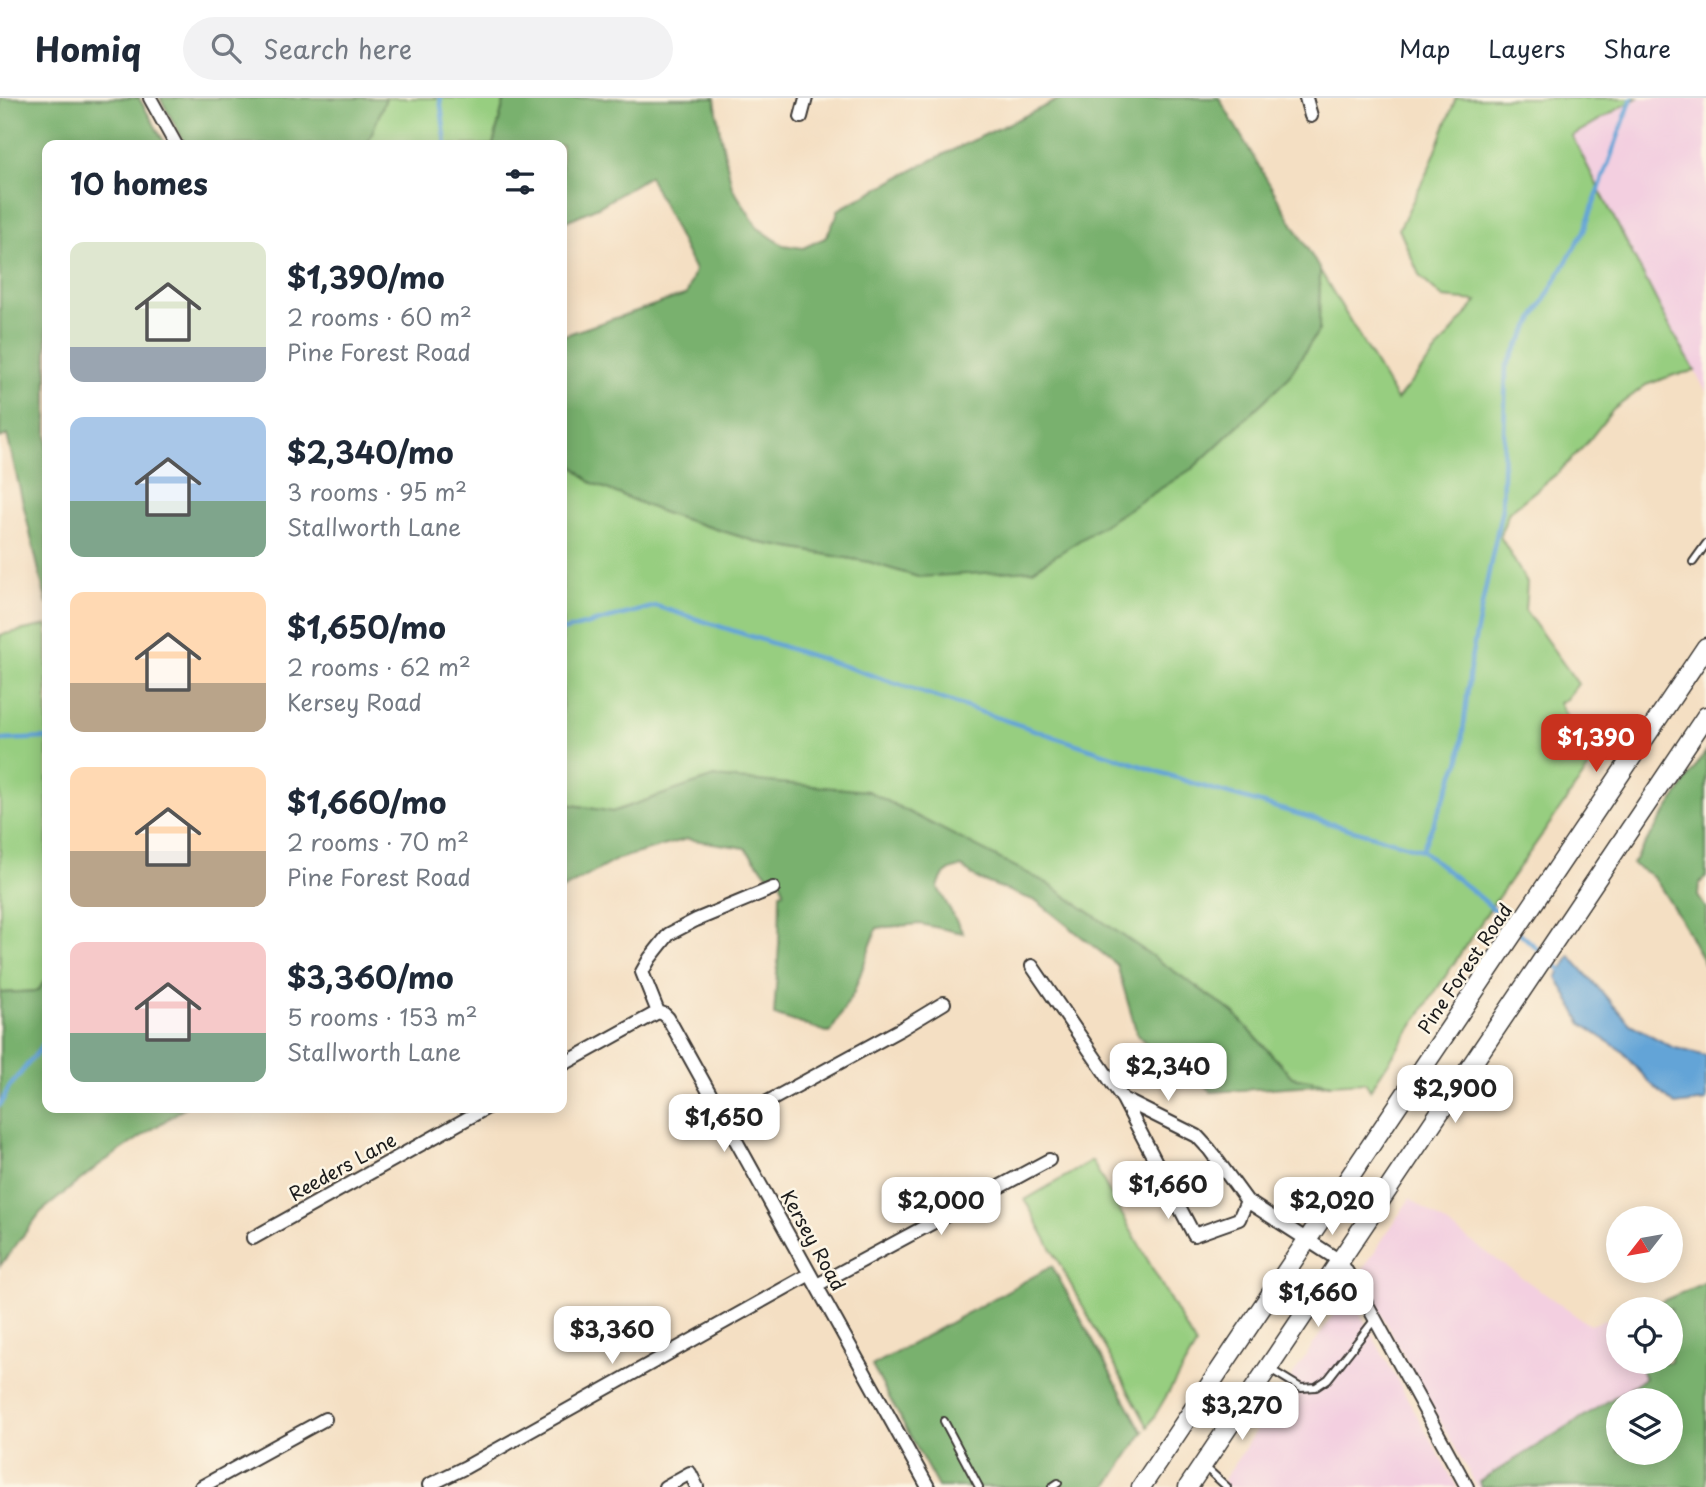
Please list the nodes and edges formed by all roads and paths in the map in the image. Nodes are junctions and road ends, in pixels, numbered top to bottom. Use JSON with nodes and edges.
{"nodes":[{"id":1,"x":150,"y":98,"type":"edge"},
{"id":2,"x":806,"y":98,"type":"edge"},
{"id":3,"x":1306,"y":98,"type":"edge"},
{"id":4,"x":1311,"y":116,"type":"dead end"},
{"id":5,"x":801,"y":117,"type":"dead end"},
{"id":6,"x":173,"y":140,"type":"edge"},
{"id":7,"x":1706,"y":544,"type":"edge"},
{"id":8,"x":1693,"y":562,"type":"dead end"},
{"id":9,"x":1706,"y":646,"type":"edge"},
{"id":10,"x":1706,"y":716,"type":"edge"},
{"id":11,"x":773,"y":888,"type":"dead end"},
{"id":12,"x":1032,"y":966,"type":"dead end"},
{"id":13,"x":944,"y":1003,"type":"dead end"},
{"id":14,"x":658,"y":1012,"type":"junction"},
{"id":15,"x":567,"y":1062,"type":"edge"},
{"id":16,"x":1123,"y":1099,"type":"junction"},
{"id":17,"x":477,"y":1113,"type":"edge"},
{"id":18,"x":727,"y":1125,"type":"junction"},
{"id":19,"x":1049,"y":1160,"type":"dead end"},
{"id":20,"x":1247,"y":1201,"type":"junction"},
{"id":21,"x":253,"y":1238,"type":"dead end"},
{"id":22,"x":1307,"y":1241,"type":"junction"},
{"id":23,"x":1340,"y":1261,"type":"junction"},
{"id":24,"x":813,"y":1280,"type":"junction"},
{"id":25,"x":1375,"y":1319,"type":"junction"},
{"id":26,"x":1268,"y":1368,"type":"junction"},
{"id":27,"x":325,"y":1419,"type":"dead end"},
{"id":28,"x":944,"y":1421,"type":"dead end"},
{"id":29,"x":1203,"y":1465,"type":"junction"},
{"id":30,"x":429,"y":1485,"type":"dead end"},
{"id":31,"x":201,"y":1487,"type":"edge"},
{"id":32,"x":665,"y":1487,"type":"edge"},
{"id":33,"x":697,"y":1487,"type":"edge"},
{"id":34,"x":928,"y":1487,"type":"edge"},
{"id":35,"x":978,"y":1487,"type":"edge"},
{"id":36,"x":1141,"y":1487,"type":"edge"},
{"id":37,"x":1188,"y":1487,"type":"edge"},
{"id":38,"x":1227,"y":1487,"type":"edge"},
{"id":39,"x":1467,"y":1487,"type":"edge"}],
"edges":[{"from":1,"to":6,"type":"street"},
{"from":2,"to":5,"type":"street"},
{"from":3,"to":4,"type":"street"},
{"from":7,"to":8,"type":"lane"},
{"from":9,"to":22,"type":"main road","name":"Pine Forest Road"},
{"from":10,"to":23,"type":"main road"},
{"from":11,"to":14,"type":"street","name":"Kersey Road"},
{"from":12,"to":16,"type":"street"},
{"from":13,"to":18,"type":"street"},
{"from":14,"to":15,"type":"street"},
{"from":14,"to":18,"type":"street","name":"Kersey Road"},
{"from":16,"to":20,"type":"street"},
{"from":16,"to":20,"type":"street"},
{"from":17,"to":21,"type":"street","name":"Reeders Lane"},
{"from":18,"to":24,"type":"street","name":"Kersey Road"},
{"from":19,"to":24,"type":"street"},
{"from":20,"to":22,"type":"street"},
{"from":22,"to":23,"type":"street"},
{"from":22,"to":36,"type":"main road","name":"Pine Forest Road"},
{"from":23,"to":25,"type":"street"},
{"from":23,"to":26,"type":"main road"},
{"from":24,"to":30,"type":"street"},
{"from":24,"to":34,"type":"street","name":"Kersey Road"},
{"from":25,"to":26,"type":"lane"},
{"from":25,"to":39,"type":"street"},
{"from":26,"to":29,"type":"main road"},
{"from":27,"to":31,"type":"street"},
{"from":28,"to":35,"type":"lane"},
{"from":29,"to":37,"type":"main road"},
{"from":29,"to":38,"type":"lane"},
{"from":32,"to":33,"type":"street"}]}
